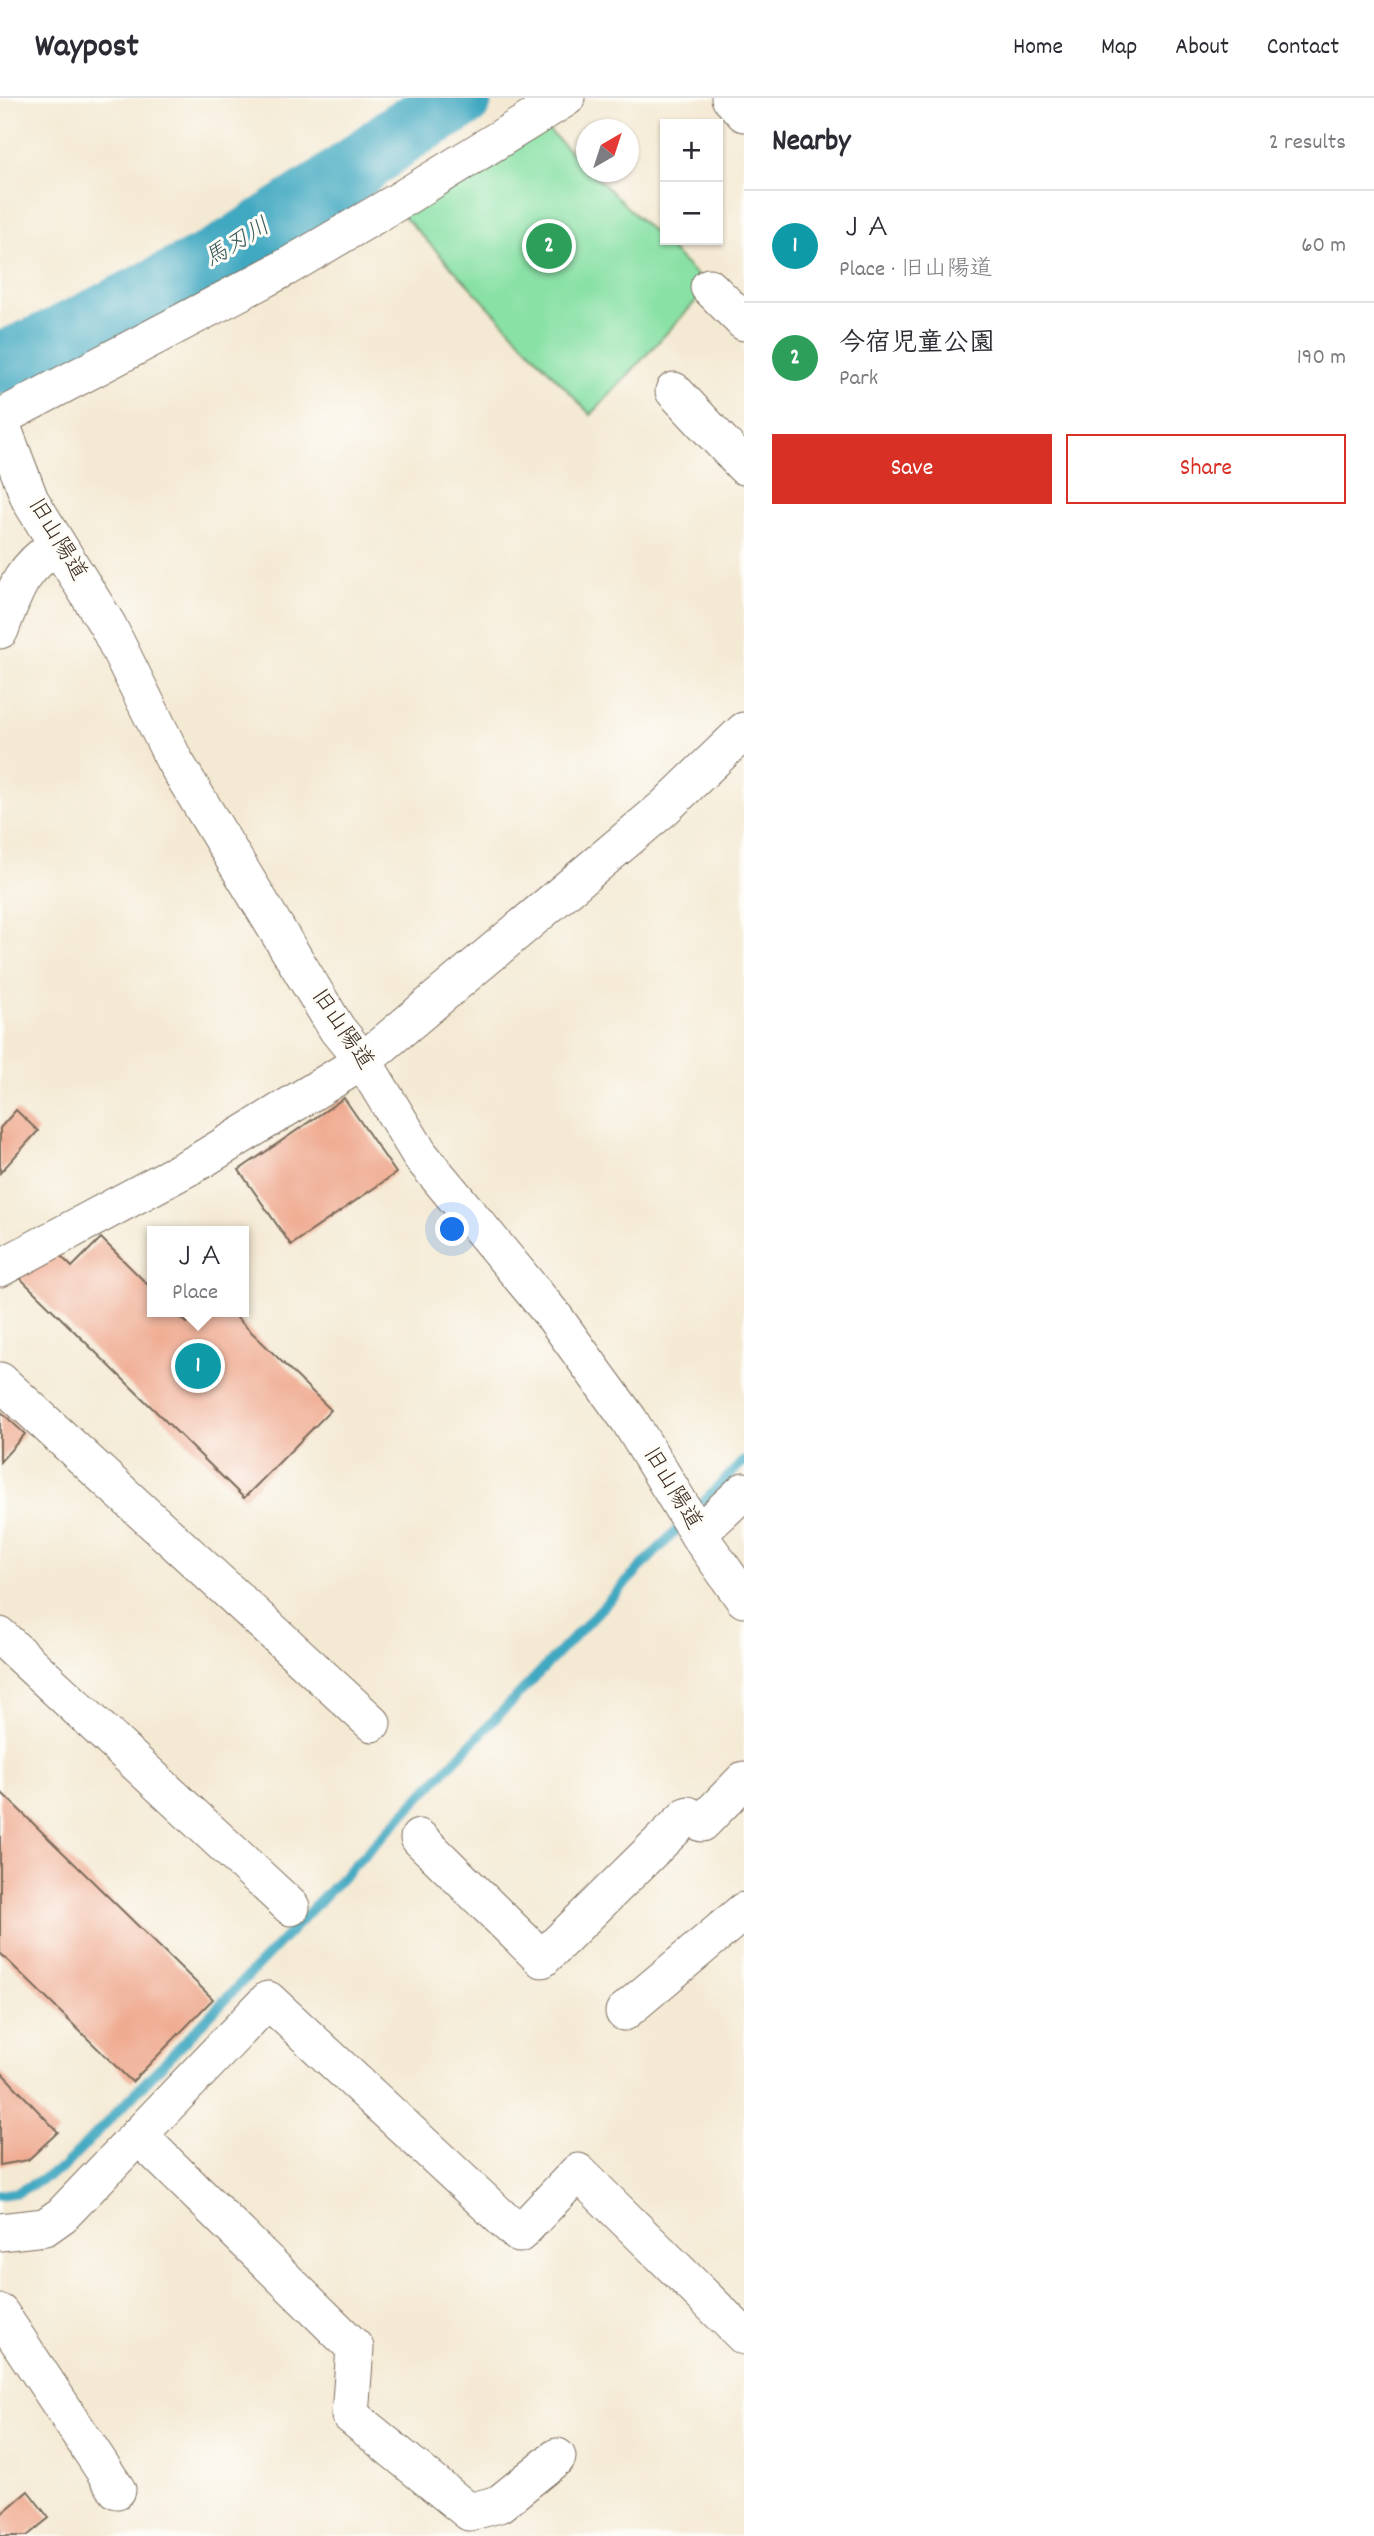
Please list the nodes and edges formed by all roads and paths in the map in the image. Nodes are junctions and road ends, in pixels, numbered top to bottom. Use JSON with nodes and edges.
{"nodes":[{"id":1,"x":566,"y":98,"type":"edge"},
{"id":2,"x":730,"y":98,"type":"edge"},
{"id":3,"x":744,"y":113,"type":"edge"},
{"id":4,"x":709,"y":287,"type":"dead end"},
{"id":5,"x":744,"y":322,"type":"edge"},
{"id":6,"x":674,"y":391,"type":"dead end"},
{"id":7,"x":0,"y":420,"type":"edge"},
{"id":8,"x":744,"y":466,"type":"edge"},
{"id":9,"x":57,"y":545,"type":"junction"},
{"id":10,"x":0,"y":630,"type":"edge"},
{"id":11,"x":744,"y":730,"type":"edge"},
{"id":12,"x":363,"y":1061,"type":"junction"},
{"id":13,"x":0,"y":1268,"type":"edge"},
{"id":14,"x":0,"y":1381,"type":"edge"},
{"id":15,"x":744,"y":1491,"type":"edge"},
{"id":16,"x":698,"y":1534,"type":"junction"},
{"id":17,"x":744,"y":1599,"type":"edge"},
{"id":18,"x":0,"y":1636,"type":"edge"},
{"id":19,"x":372,"y":1723,"type":"dead end"},
{"id":20,"x":744,"y":1780,"type":"edge"},
{"id":21,"x":419,"y":1838,"type":"dead end"},
{"id":22,"x":291,"y":1907,"type":"dead end"},
{"id":23,"x":744,"y":1911,"type":"edge"},
{"id":24,"x":624,"y":2012,"type":"dead end"},
{"id":25,"x":138,"y":2135,"type":"junction"},
{"id":26,"x":0,"y":2232,"type":"edge"},
{"id":27,"x":0,"y":2313,"type":"edge"},
{"id":28,"x":744,"y":2336,"type":"edge"},
{"id":29,"x":557,"y":2457,"type":"dead end"},
{"id":30,"x":117,"y":2490,"type":"dead end"}],
"edges":[{"from":1,"to":7,"type":"street"},
{"from":2,"to":3,"type":"street"},
{"from":4,"to":5,"type":"street"},
{"from":6,"to":8,"type":"street"},
{"from":7,"to":9,"type":"street","name":"旧山陽道"},
{"from":9,"to":10,"type":"street"},
{"from":9,"to":12,"type":"street","name":"旧山陽道"},
{"from":11,"to":12,"type":"street"},
{"from":12,"to":13,"type":"street"},
{"from":12,"to":16,"type":"street","name":"旧山陽道"},
{"from":14,"to":19,"type":"street"},
{"from":15,"to":16,"type":"street"},
{"from":16,"to":17,"type":"street","name":"旧山陽道"},
{"from":18,"to":22,"type":"street"},
{"from":20,"to":21,"type":"street"},
{"from":23,"to":24,"type":"street"},
{"from":25,"to":26,"type":"street"},
{"from":25,"to":28,"type":"street"},
{"from":25,"to":29,"type":"street"},
{"from":27,"to":30,"type":"street"}]}
